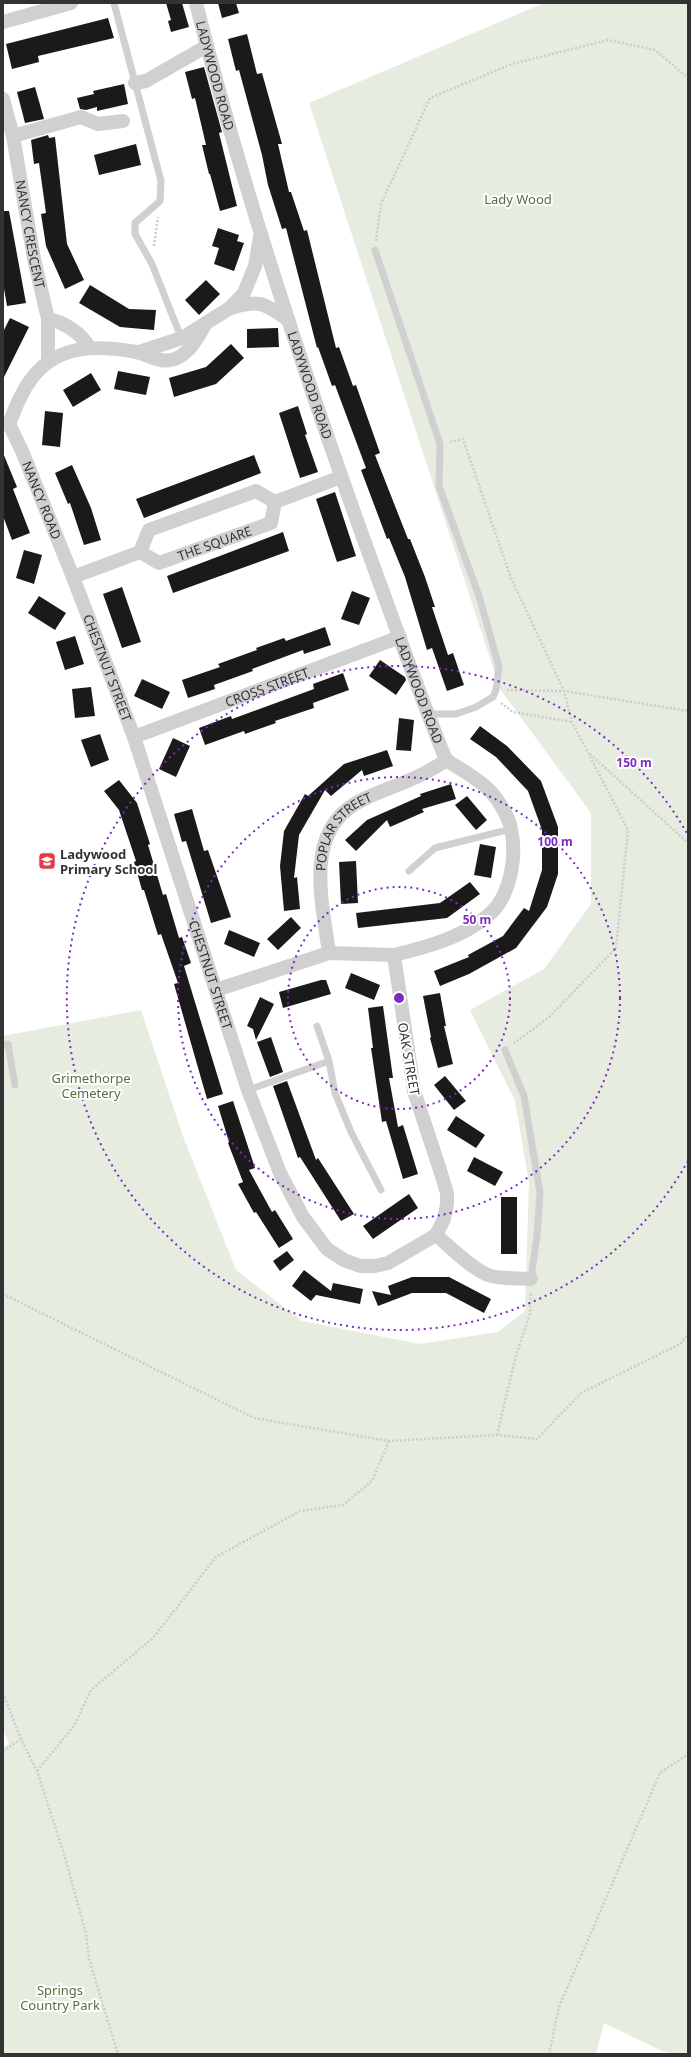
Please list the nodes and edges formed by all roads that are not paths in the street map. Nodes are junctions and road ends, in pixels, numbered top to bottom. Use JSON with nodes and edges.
{"nodes":[{"id":1,"x":70,"y":3,"type":"edge"},
{"id":2,"x":114,"y":3,"type":"edge"},
{"id":3,"x":196,"y":3,"type":"edge"},
{"id":4,"x":3,"y":22,"type":"edge"},
{"id":5,"x":207,"y":46,"type":"junction"},
{"id":6,"x":136,"y":83,"type":"junction"},
{"id":7,"x":3,"y":99,"type":"edge"},
{"id":8,"x":123,"y":121,"type":"dead end"},
{"id":9,"x":13,"y":136,"type":"junction"},
{"id":10,"x":260,"y":234,"type":"junction"},
{"id":11,"x":375,"y":250,"type":"road end"},
{"id":12,"x":230,"y":308,"type":"junction"},
{"id":13,"x":48,"y":319,"type":"junction"},
{"id":14,"x":287,"y":319,"type":"junction"},
{"id":15,"x":184,"y":345,"type":"junction"},
{"id":16,"x":88,"y":347,"type":"junction"},
{"id":17,"x":48,"y":361,"type":"junction"},
{"id":18,"x":6,"y":424,"type":"edge"},
{"id":19,"x":341,"y":477,"type":"junction"},
{"id":20,"x":275,"y":502,"type":"junction"},
{"id":21,"x":140,"y":552,"type":"junction"},
{"id":22,"x":72,"y":577,"type":"junction"},
{"id":23,"x":400,"y":637,"type":"junction"},
{"id":24,"x":428,"y":714,"type":"junction"},
{"id":25,"x":134,"y":737,"type":"junction"},
{"id":26,"x":446,"y":760,"type":"junction"},
{"id":27,"x":511,"y":829,"type":"junction"},
{"id":28,"x":410,"y":872,"type":"dead end"},
{"id":29,"x":329,"y":953,"type":"junction"},
{"id":30,"x":394,"y":955,"type":"junction"},
{"id":31,"x":216,"y":990,"type":"junction"},
{"id":32,"x":317,"y":1026,"type":"dead end"},
{"id":33,"x":3,"y":1045,"type":"edge"},
{"id":34,"x":505,"y":1050,"type":"road end"},
{"id":35,"x":329,"y":1061,"type":"junction"},
{"id":36,"x":15,"y":1085,"type":"dead end"},
{"id":37,"x":248,"y":1090,"type":"junction"},
{"id":38,"x":381,"y":1190,"type":"dead end"},
{"id":39,"x":436,"y":1234,"type":"junction"},
{"id":40,"x":531,"y":1279,"type":"joint"}],
"edges":[{"from":1,"to":4,"type":"street"},
{"from":2,"to":6,"type":"lane"},
{"from":3,"to":5,"type":"street","name":"LADYWOOD ROAD"},
{"from":5,"to":6,"type":"street"},
{"from":5,"to":10,"type":"street","name":"LADYWOOD ROAD"},
{"from":6,"to":15,"type":"lane"},
{"from":7,"to":9,"type":"street","name":"NANCY CRESCENT"},
{"from":8,"to":9,"type":"street"},
{"from":9,"to":13,"type":"street","name":"NANCY CRESCENT"},
{"from":10,"to":12,"type":"street"},
{"from":10,"to":14,"type":"street","name":"LADYWOOD ROAD"},
{"from":11,"to":24,"type":"lane"},
{"from":12,"to":14,"type":"street"},
{"from":12,"to":15,"type":"street"},
{"from":13,"to":16,"type":"street"},
{"from":13,"to":17,"type":"street"},
{"from":14,"to":19,"type":"street","name":"LADYWOOD ROAD"},
{"from":15,"to":16,"type":"street"},
{"from":16,"to":17,"type":"street"},
{"from":17,"to":18,"type":"street","name":"NANCY ROAD"},
{"from":18,"to":22,"type":"street","name":"NANCY ROAD"},
{"from":19,"to":20,"type":"street"},
{"from":19,"to":23,"type":"street","name":"LADYWOOD ROAD"},
{"from":20,"to":21,"type":"street"},
{"from":20,"to":21,"type":"street","name":"THE SQUARE"},
{"from":21,"to":22,"type":"street"},
{"from":22,"to":25,"type":"street","name":"CHESTNUT STREET"},
{"from":23,"to":24,"type":"street","name":"LADYWOOD ROAD"},
{"from":23,"to":25,"type":"street","name":"CROSS STREET"},
{"from":24,"to":26,"type":"street","name":"LADYWOOD ROAD"},
{"from":25,"to":31,"type":"street","name":"CHESTNUT STREET"},
{"from":26,"to":27,"type":"street"},
{"from":26,"to":29,"type":"street","name":"POPLAR STREET"},
{"from":27,"to":28,"type":"lane"},
{"from":27,"to":30,"type":"street"},
{"from":29,"to":30,"type":"street"},
{"from":29,"to":31,"type":"street"},
{"from":30,"to":39,"type":"street","name":"OAK STREET"},
{"from":31,"to":37,"type":"street","name":"CHESTNUT STREET"},
{"from":32,"to":35,"type":"lane"},
{"from":33,"to":36,"type":"lane"},
{"from":34,"to":40,"type":"lane"},
{"from":35,"to":37,"type":"lane"},
{"from":35,"to":38,"type":"lane"},
{"from":37,"to":39,"type":"street","name":"CHESTNUT STREET"},
{"from":39,"to":40,"type":"street"}]}
